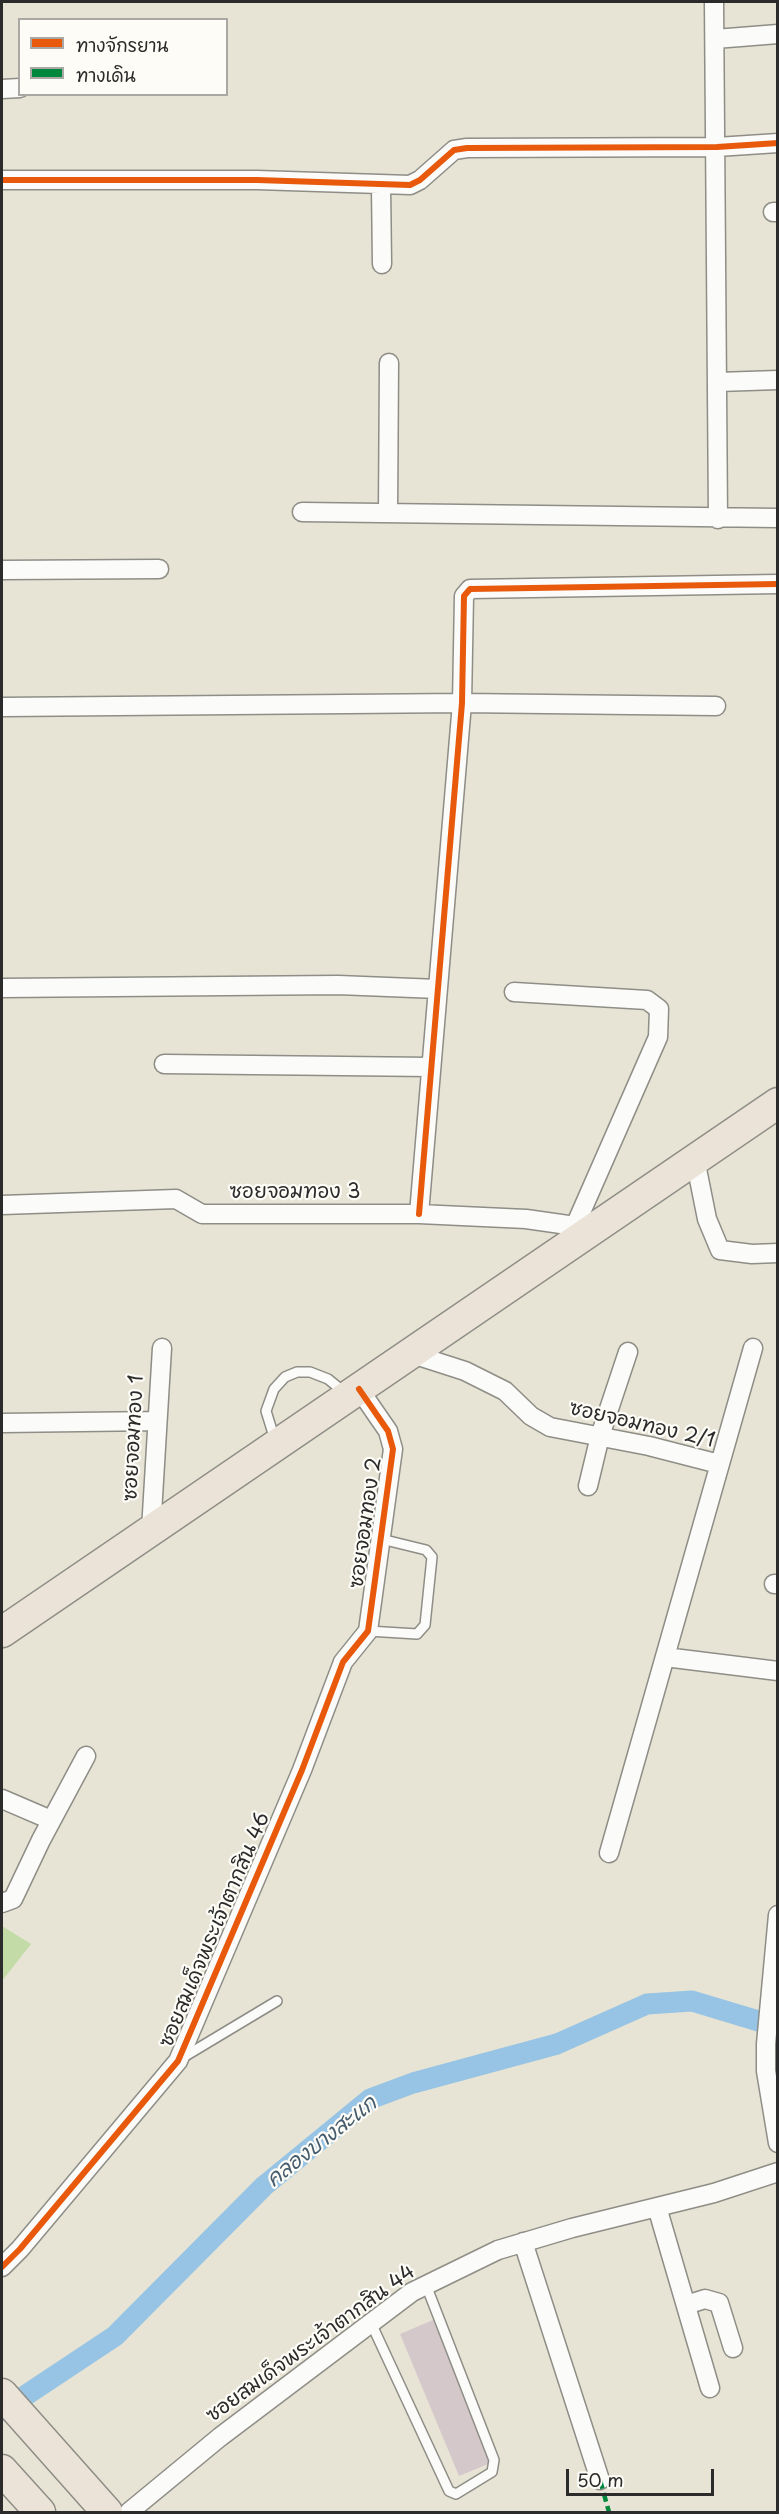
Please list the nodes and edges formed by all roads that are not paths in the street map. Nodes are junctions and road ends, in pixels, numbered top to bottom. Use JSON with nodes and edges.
{"nodes":[{"id":1,"x":714,"y":2,"type":"edge"},
{"id":2,"x":777,"y":34,"type":"edge"},
{"id":3,"x":715,"y":39,"type":"junction"},
{"id":4,"x":18,"y":88,"type":"edge"},
{"id":5,"x":2,"y":89,"type":"edge"},
{"id":6,"x":777,"y":143,"type":"edge"},
{"id":7,"x":717,"y":147,"type":"junction"},
{"id":8,"x":2,"y":180,"type":"edge"},
{"id":9,"x":381,"y":186,"type":"junction"},
{"id":10,"x":382,"y":264,"type":"dead end"},
{"id":11,"x":389,"y":363,"type":"dead end"},
{"id":12,"x":777,"y":380,"type":"edge"},
{"id":13,"x":718,"y":382,"type":"junction"},
{"id":14,"x":302,"y":512,"type":"dead end"},
{"id":15,"x":388,"y":513,"type":"junction"},
{"id":16,"x":777,"y":518,"type":"edge"},
{"id":17,"x":718,"y":519,"type":"junction"},
{"id":18,"x":159,"y":569,"type":"dead end"},
{"id":19,"x":2,"y":570,"type":"edge"},
{"id":20,"x":777,"y":584,"type":"edge"},
{"id":21,"x":462,"y":703,"type":"junction"},
{"id":22,"x":716,"y":706,"type":"dead end"},
{"id":23,"x":2,"y":707,"type":"edge"},
{"id":24,"x":2,"y":988,"type":"edge"},
{"id":25,"x":438,"y":989,"type":"junction"},
{"id":26,"x":514,"y":992,"type":"dead end"},
{"id":27,"x":164,"y":1064,"type":"dead end"},
{"id":28,"x":432,"y":1067,"type":"junction"},
{"id":29,"x":777,"y":1102,"type":"edge"},
{"id":30,"x":695,"y":1159,"type":"junction"},
{"id":31,"x":2,"y":1206,"type":"edge"},
{"id":32,"x":419,"y":1214,"type":"junction"},
{"id":33,"x":583,"y":1228,"type":"junction"},
{"id":34,"x":777,"y":1253,"type":"edge"},
{"id":35,"x":162,"y":1348,"type":"dead end"},
{"id":36,"x":753,"y":1348,"type":"dead end"},
{"id":37,"x":628,"y":1352,"type":"dead end"},
{"id":38,"x":409,"y":1353,"type":"junction"},
{"id":39,"x":354,"y":1392,"type":"junction"},
{"id":40,"x":157,"y":1421,"type":"junction"},
{"id":41,"x":2,"y":1424,"type":"edge"},
{"id":42,"x":600,"y":1436,"type":"junction"},
{"id":43,"x":276,"y":1442,"type":"junction"},
{"id":44,"x":719,"y":1464,"type":"junction"},
{"id":45,"x":588,"y":1486,"type":"dead end"},
{"id":46,"x":151,"y":1530,"type":"junction"},
{"id":47,"x":381,"y":1539,"type":"junction"},
{"id":48,"x":368,"y":1631,"type":"junction"},
{"id":49,"x":2,"y":1632,"type":"edge"},
{"id":50,"x":665,"y":1657,"type":"junction"},
{"id":51,"x":777,"y":1671,"type":"edge"},
{"id":52,"x":86,"y":1756,"type":"dead end"},
{"id":53,"x":2,"y":1799,"type":"edge"},
{"id":54,"x":51,"y":1820,"type":"junction"},
{"id":55,"x":609,"y":1853,"type":"dead end"},
{"id":56,"x":2,"y":1903,"type":"edge"},
{"id":57,"x":777,"y":1915,"type":"edge"},
{"id":58,"x":277,"y":2001,"type":"dead end"},
{"id":59,"x":178,"y":2061,"type":"junction"},
{"id":60,"x":777,"y":2143,"type":"edge"},
{"id":61,"x":777,"y":2172,"type":"edge"},
{"id":62,"x":657,"y":2207,"type":"junction"},
{"id":63,"x":524,"y":2242,"type":"junction"},
{"id":64,"x":2,"y":2266,"type":"edge"},
{"id":65,"x":426,"y":2285,"type":"junction"},
{"id":66,"x":686,"y":2305,"type":"junction"},
{"id":67,"x":371,"y":2323,"type":"junction"},
{"id":68,"x":734,"y":2348,"type":"dead end"},
{"id":69,"x":710,"y":2388,"type":"dead end"},
{"id":70,"x":2,"y":2394,"type":"edge"},
{"id":71,"x":2,"y":2470,"type":"edge"},
{"id":72,"x":600,"y":2480,"type":"dead end"},
{"id":73,"x":39,"y":2512,"type":"edge"},
{"id":74,"x":107,"y":2512,"type":"edge"},
{"id":75,"x":129,"y":2512,"type":"edge"}],
"edges":[{"from":1,"to":3,"type":"street"},
{"from":2,"to":3,"type":"street"},
{"from":3,"to":7,"type":"street"},
{"from":4,"to":5,"type":"street"},
{"from":6,"to":7,"type":"street"},
{"from":7,"to":9,"type":"street"},
{"from":7,"to":13,"type":"street"},
{"from":8,"to":9,"type":"street"},
{"from":9,"to":10,"type":"street"},
{"from":11,"to":15,"type":"street"},
{"from":12,"to":13,"type":"street"},
{"from":13,"to":17,"type":"street"},
{"from":14,"to":15,"type":"street"},
{"from":15,"to":17,"type":"street"},
{"from":16,"to":17,"type":"street"},
{"from":18,"to":19,"type":"street"},
{"from":20,"to":21,"type":"street"},
{"from":21,"to":22,"type":"street"},
{"from":21,"to":23,"type":"street"},
{"from":21,"to":25,"type":"street"},
{"from":24,"to":25,"type":"street"},
{"from":25,"to":28,"type":"street"},
{"from":26,"to":33,"type":"street"},
{"from":27,"to":28,"type":"street"},
{"from":28,"to":32,"type":"street"},
{"from":29,"to":30,"type":"main road"},
{"from":30,"to":33,"type":"main road"},
{"from":30,"to":34,"type":"street"},
{"from":31,"to":32,"type":"street","name":"ซอยจอมทอง 3"},
{"from":32,"to":33,"type":"street","name":"ซอยจอมทอง 3"},
{"from":33,"to":38,"type":"main road"},
{"from":35,"to":40,"type":"street","name":"ซอยจอมทอง 1"},
{"from":36,"to":44,"type":"street"},
{"from":37,"to":42,"type":"street"},
{"from":38,"to":39,"type":"main road"},
{"from":38,"to":42,"type":"street","name":"ซอยจอมทอง 2/1"},
{"from":39,"to":43,"type":"main road"},
{"from":39,"to":43,"type":"lane"},
{"from":39,"to":47,"type":"street","name":"ซอยจอมทอง 2"},
{"from":40,"to":41,"type":"street"},
{"from":40,"to":46,"type":"street","name":"ซอยจอมทอง 1"},
{"from":42,"to":44,"type":"street","name":"ซอยจอมทอง 2/1"},
{"from":42,"to":45,"type":"street"},
{"from":43,"to":46,"type":"main road"},
{"from":44,"to":50,"type":"street","name":"ซอยจอมทอง 2/1"},
{"from":46,"to":49,"type":"main road"},
{"from":47,"to":48,"type":"street","name":"ซอยจอมทอง 2"},
{"from":47,"to":48,"type":"lane"},
{"from":48,"to":59,"type":"street","name":"ซอยสมเด็จพระเจ้าตากสิน 46"},
{"from":50,"to":51,"type":"street"},
{"from":50,"to":55,"type":"street","name":"ซอยจอมทอง 2/1"},
{"from":52,"to":54,"type":"street"},
{"from":53,"to":54,"type":"street"},
{"from":54,"to":56,"type":"street"},
{"from":57,"to":60,"type":"street"},
{"from":58,"to":59,"type":"lane"},
{"from":59,"to":64,"type":"street","name":"ซอยสมเด็จพระเจ้าตากสิน 46"},
{"from":61,"to":62,"type":"street","name":"ซอยสมเด็จพระเจ้าตากสิน 44"},
{"from":62,"to":63,"type":"street","name":"ซอยสมเด็จพระเจ้าตากสิน 44"},
{"from":62,"to":66,"type":"street"},
{"from":63,"to":65,"type":"street","name":"ซอยสมเด็จพระเจ้าตากสิน 44"},
{"from":63,"to":72,"type":"street"},
{"from":65,"to":67,"type":"street","name":"ซอยสมเด็จพระเจ้าตากสิน 44"},
{"from":65,"to":67,"type":"lane"},
{"from":66,"to":68,"type":"street"},
{"from":66,"to":69,"type":"street"},
{"from":67,"to":75,"type":"street","name":"ซอยสมเด็จพระเจ้าตากสิน 44"},
{"from":70,"to":74,"type":"main road"},
{"from":71,"to":73,"type":"main road"}]}
